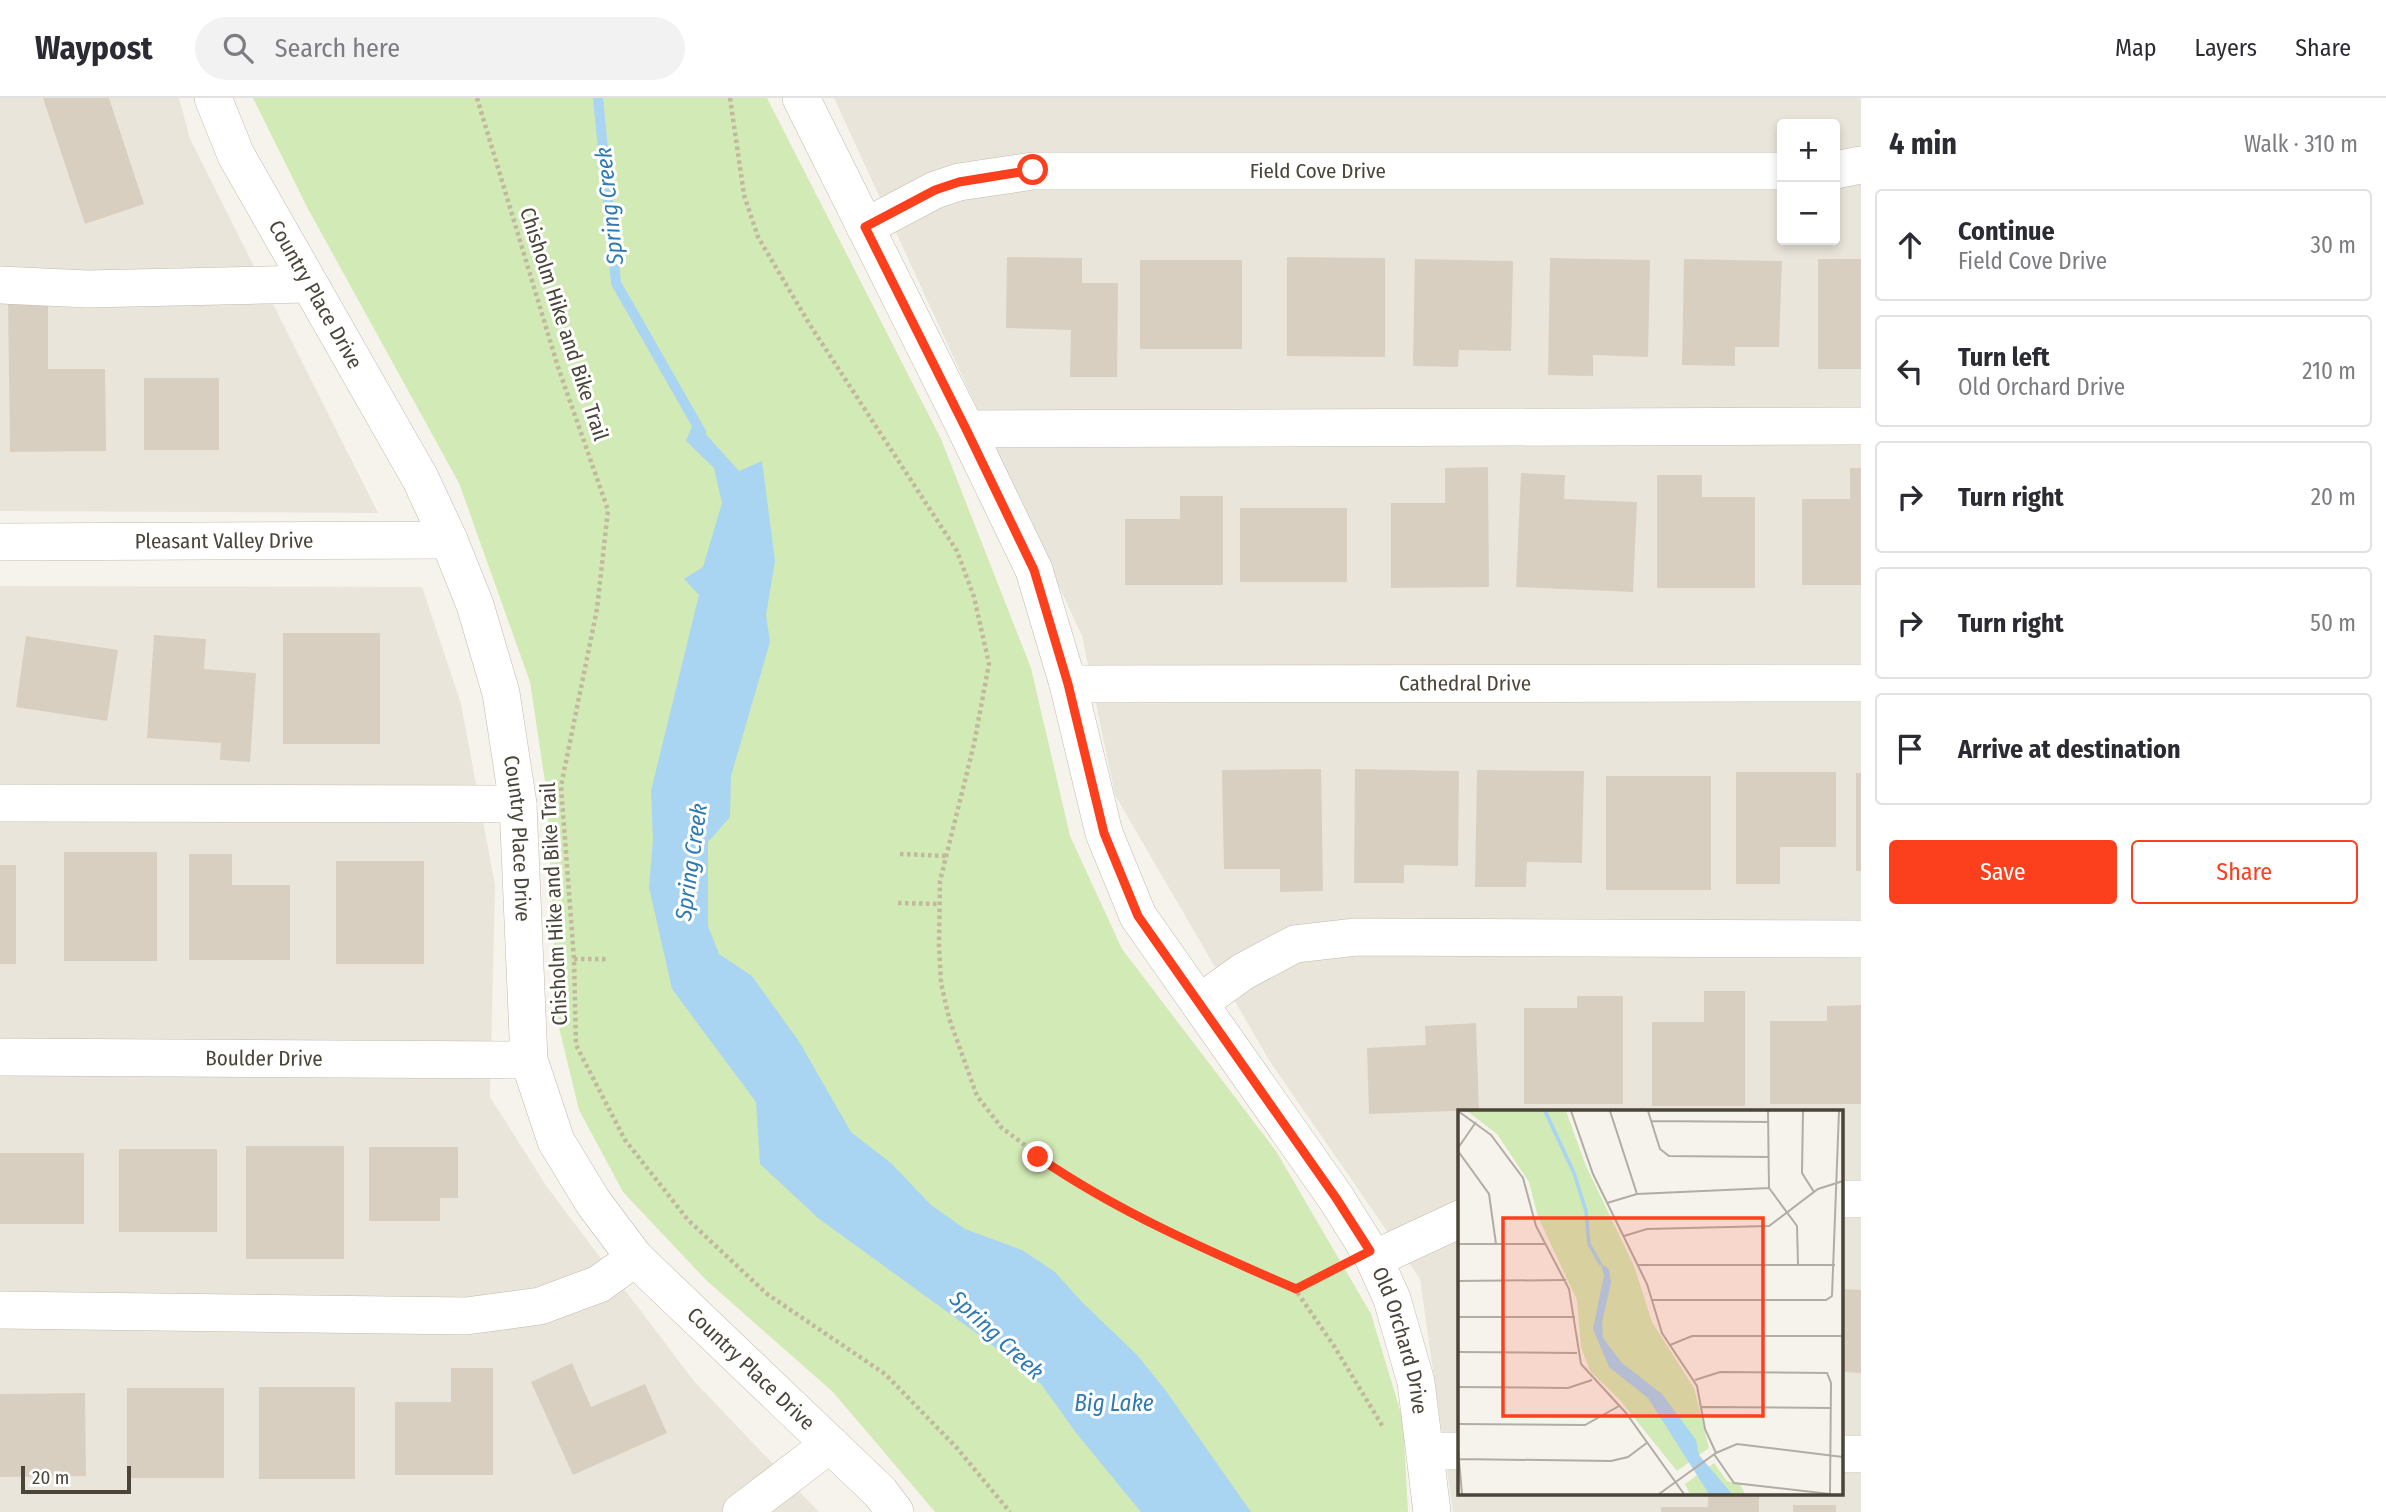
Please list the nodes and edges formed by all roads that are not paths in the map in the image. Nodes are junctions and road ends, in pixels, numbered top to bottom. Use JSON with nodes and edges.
{"nodes":[{"id":1,"x":213,"y":98,"type":"edge"},
{"id":2,"x":801,"y":98,"type":"edge"},
{"id":3,"x":1861,"y":165,"type":"edge"},
{"id":4,"x":1840,"y":169,"type":"edge"},
{"id":5,"x":1777,"y":170,"type":"edge"},
{"id":6,"x":865,"y":227,"type":"junction"},
{"id":7,"x":308,"y":284,"type":"junction"},
{"id":8,"x":0,"y":285,"type":"edge"},
{"id":9,"x":1861,"y":426,"type":"edge"},
{"id":10,"x":966,"y":429,"type":"junction"},
{"id":11,"x":449,"y":540,"type":"junction"},
{"id":12,"x":0,"y":542,"type":"edge"},
{"id":13,"x":1861,"y":683,"type":"edge"},
{"id":14,"x":1068,"y":684,"type":"junction"},
{"id":15,"x":0,"y":803,"type":"edge"},
{"id":16,"x":518,"y":804,"type":"junction"},
{"id":17,"x":1861,"y":939,"type":"edge"},
{"id":18,"x":1199,"y":1003,"type":"junction"},
{"id":19,"x":0,"y":1057,"type":"edge"},
{"id":20,"x":529,"y":1060,"type":"junction"},
{"id":21,"x":1843,"y":1199,"type":"edge"},
{"id":22,"x":1861,"y":1199,"type":"edge"},
{"id":23,"x":1458,"y":1220,"type":"edge"},
{"id":24,"x":1372,"y":1255,"type":"junction"},
{"id":25,"x":635,"y":1258,"type":"junction"},
{"id":26,"x":0,"y":1310,"type":"edge"},
{"id":27,"x":830,"y":1444,"type":"junction"},
{"id":28,"x":1443,"y":1451,"type":"edge"},
{"id":29,"x":1843,"y":1454,"type":"edge"},
{"id":30,"x":1861,"y":1454,"type":"edge"},
{"id":31,"x":741,"y":1512,"type":"edge"},
{"id":32,"x":895,"y":1512,"type":"edge"},
{"id":33,"x":1432,"y":1512,"type":"edge"}],
"edges":[{"from":1,"to":7,"type":"street","name":"Country Place Drive"},
{"from":2,"to":6,"type":"street","name":"Old Orchard Drive"},
{"from":3,"to":4,"type":"street"},
{"from":5,"to":6,"type":"street","name":"Field Cove Drive"},
{"from":6,"to":10,"type":"street","name":"Old Orchard Drive"},
{"from":7,"to":8,"type":"street"},
{"from":7,"to":11,"type":"street","name":"Country Place Drive"},
{"from":9,"to":10,"type":"street"},
{"from":10,"to":14,"type":"street","name":"Old Orchard Drive"},
{"from":11,"to":12,"type":"street","name":"Pleasant Valley Drive"},
{"from":11,"to":16,"type":"street","name":"Country Place Drive"},
{"from":13,"to":14,"type":"street","name":"Cathedral Drive"},
{"from":14,"to":18,"type":"street","name":"Old Orchard Drive"},
{"from":15,"to":16,"type":"street"},
{"from":16,"to":20,"type":"street","name":"Country Place Drive"},
{"from":17,"to":18,"type":"street"},
{"from":18,"to":24,"type":"street","name":"Old Orchard Drive"},
{"from":19,"to":20,"type":"street","name":"Boulder Drive"},
{"from":20,"to":25,"type":"street","name":"Country Place Drive"},
{"from":21,"to":22,"type":"street"},
{"from":23,"to":24,"type":"street"},
{"from":24,"to":28,"type":"street","name":"Old Orchard Drive"},
{"from":25,"to":26,"type":"street"},
{"from":25,"to":27,"type":"street","name":"Country Place Drive"},
{"from":27,"to":31,"type":"street"},
{"from":27,"to":32,"type":"street","name":"Country Place Drive"},
{"from":28,"to":33,"type":"street","name":"Old Orchard Drive"},
{"from":29,"to":30,"type":"street"}]}
